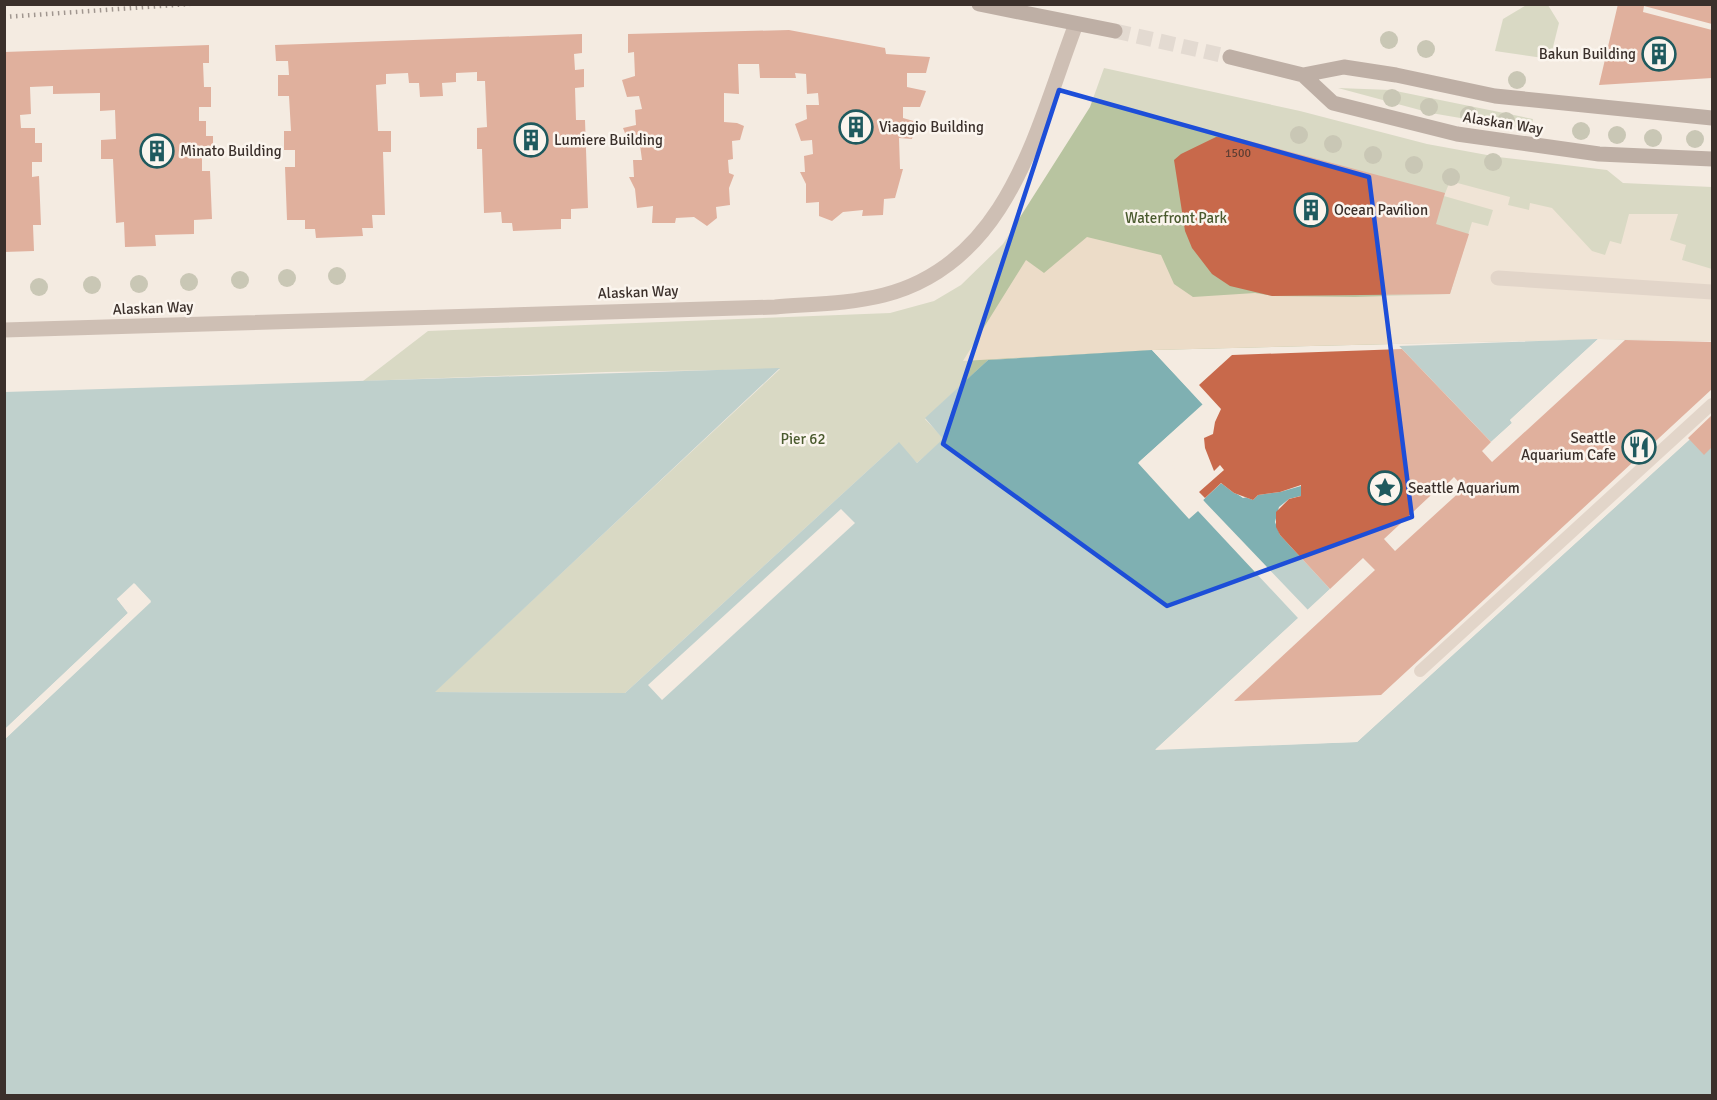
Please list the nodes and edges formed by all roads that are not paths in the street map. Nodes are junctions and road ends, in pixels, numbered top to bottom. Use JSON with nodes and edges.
{"nodes":[{"id":1,"x":979,"y":4,"type":"edge"},
{"id":2,"x":1076,"y":24,"type":"junction"},
{"id":3,"x":1115,"y":31,"type":"tunnel mouth"},
{"id":4,"x":1230,"y":57,"type":"tunnel mouth"},
{"id":5,"x":1303,"y":75,"type":"junction"},
{"id":6,"x":1713,"y":118,"type":"edge"},
{"id":7,"x":1713,"y":159,"type":"edge"},
{"id":8,"x":1498,"y":278,"type":"dead end"},
{"id":9,"x":1713,"y":292,"type":"edge"},
{"id":10,"x":4,"y":330,"type":"edge"},
{"id":11,"x":1713,"y":404,"type":"edge"},
{"id":12,"x":1420,"y":671,"type":"dead end"}],
"edges":[{"from":1,"to":2,"type":"main road"},
{"from":2,"to":3,"type":"main road"},
{"from":2,"to":10,"type":"main road","name":"Alaskan Way"},
{"from":4,"to":5,"type":"main road","name":"Alaskan Way"},
{"from":5,"to":6,"type":"main road","name":"Alaskan Way"},
{"from":5,"to":7,"type":"main road","name":"Alaskan Way"},
{"from":8,"to":9,"type":"street"},
{"from":11,"to":12,"type":"lane"}]}
